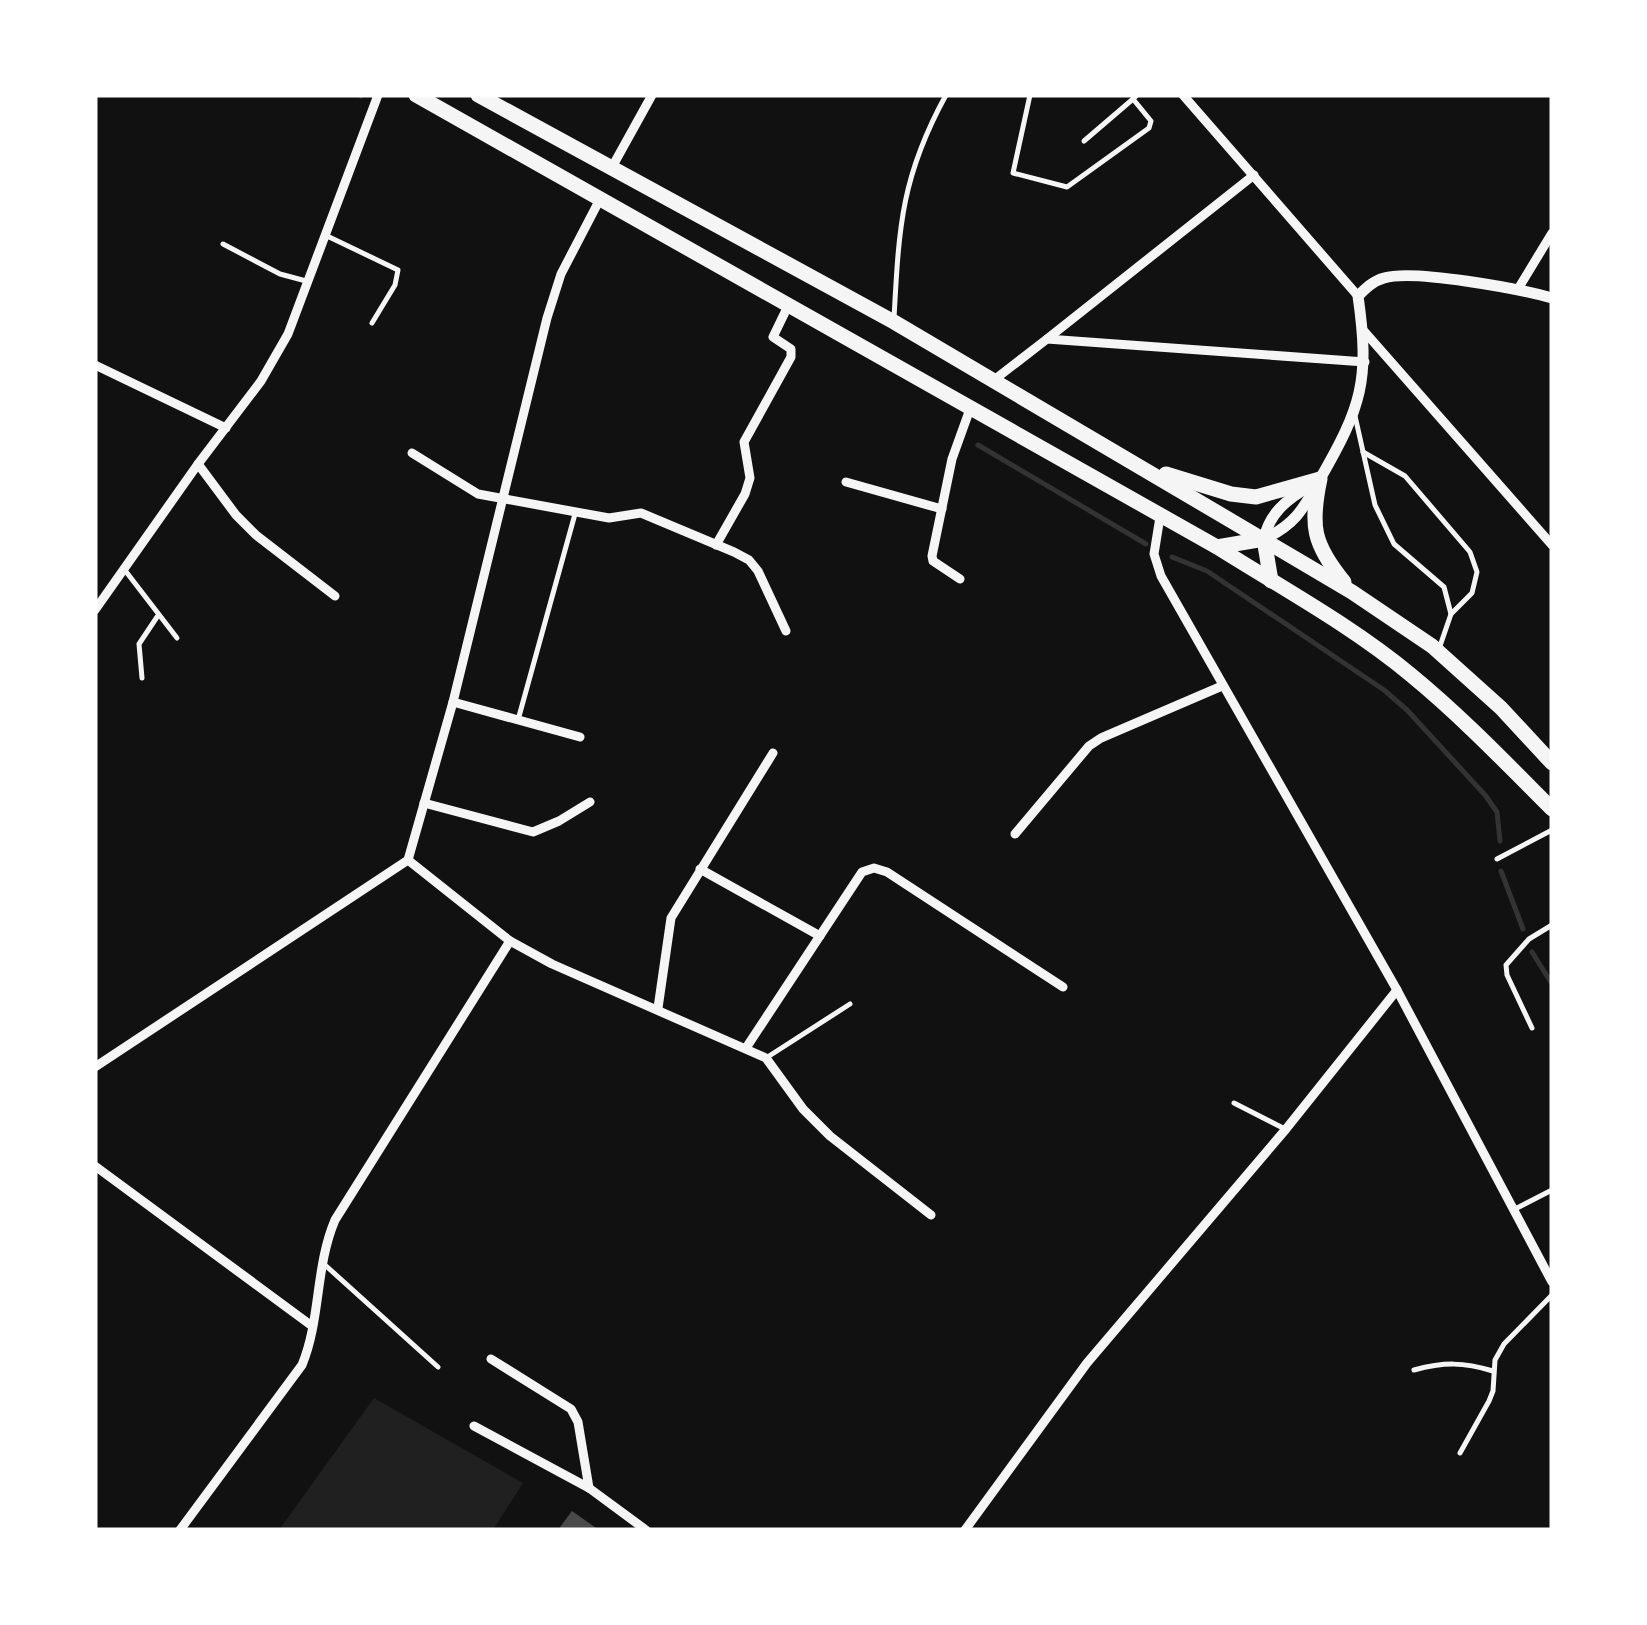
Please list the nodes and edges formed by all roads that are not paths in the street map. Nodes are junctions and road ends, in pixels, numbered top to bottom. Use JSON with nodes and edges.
{"nodes":[{"id":1,"x":378,"y":95,"type":"edge"},
{"id":2,"x":416,"y":95,"type":"edge"},
{"id":3,"x":478,"y":95,"type":"edge"},
{"id":4,"x":652,"y":95,"type":"edge"},
{"id":5,"x":946,"y":95,"type":"edge"},
{"id":6,"x":1030,"y":95,"type":"edge"},
{"id":7,"x":1183,"y":95,"type":"edge"},
{"id":8,"x":1135,"y":97,"type":"edge"},
{"id":9,"x":1084,"y":141,"type":"dead end"},
{"id":10,"x":611,"y":169,"type":"junction"},
{"id":11,"x":1254,"y":176,"type":"junction"},
{"id":12,"x":600,"y":201,"type":"junction"},
{"id":13,"x":1552,"y":233,"type":"edge"},
{"id":14,"x":325,"y":235,"type":"junction"},
{"id":15,"x":223,"y":244,"type":"dead end"},
{"id":16,"x":308,"y":282,"type":"junction"},
{"id":17,"x":1518,"y":288,"type":"junction"},
{"id":18,"x":1358,"y":296,"type":"junction"},
{"id":19,"x":1552,"y":298,"type":"edge"},
{"id":20,"x":788,"y":306,"type":"junction"},
{"id":21,"x":894,"y":322,"type":"junction"},
{"id":22,"x":372,"y":323,"type":"dead end"},
{"id":23,"x":1363,"y":330,"type":"junction"},
{"id":24,"x":1046,"y":339,"type":"junction"},
{"id":25,"x":1366,"y":362,"type":"junction"},
{"id":26,"x":95,"y":365,"type":"edge"},
{"id":27,"x":994,"y":380,"type":"junction"},
{"id":28,"x":970,"y":409,"type":"junction"},
{"id":29,"x":1355,"y":416,"type":"junction"},
{"id":30,"x":226,"y":428,"type":"junction"},
{"id":31,"x":1362,"y":452,"type":"junction"},
{"id":32,"x":412,"y":453,"type":"dead end"},
{"id":33,"x":198,"y":464,"type":"junction"},
{"id":34,"x":1138,"y":465,"type":"junction"},
{"id":35,"x":1320,"y":479,"type":"junction"},
{"id":36,"x":846,"y":482,"type":"dead end"},
{"id":37,"x":504,"y":500,"type":"junction"},
{"id":38,"x":942,"y":509,"type":"junction"},
{"id":39,"x":576,"y":511,"type":"junction"},
{"id":40,"x":1160,"y":517,"type":"junction"},
{"id":41,"x":1264,"y":539,"type":"junction"},
{"id":42,"x":716,"y":544,"type":"junction"},
{"id":43,"x":1552,"y":545,"type":"edge"},
{"id":44,"x":1217,"y":547,"type":"junction"},
{"id":45,"x":124,"y":570,"type":"junction"},
{"id":46,"x":960,"y":580,"type":"dead end"},
{"id":47,"x":1271,"y":580,"type":"junction"},
{"id":48,"x":1352,"y":592,"type":"junction"},
{"id":49,"x":335,"y":596,"type":"dead end"},
{"id":50,"x":95,"y":610,"type":"edge"},
{"id":51,"x":1452,"y":614,"type":"junction"},
{"id":52,"x":158,"y":616,"type":"junction"},
{"id":53,"x":786,"y":631,"type":"dead end"},
{"id":54,"x":177,"y":638,"type":"dead end"},
{"id":55,"x":1438,"y":651,"type":"junction"},
{"id":56,"x":142,"y":678,"type":"dead end"},
{"id":57,"x":1222,"y":686,"type":"junction"},
{"id":58,"x":452,"y":702,"type":"junction"},
{"id":59,"x":518,"y":720,"type":"junction"},
{"id":60,"x":580,"y":736,"type":"dead end"},
{"id":61,"x":773,"y":753,"type":"dead end"},
{"id":62,"x":1552,"y":763,"type":"edge"},
{"id":63,"x":590,"y":802,"type":"dead end"},
{"id":64,"x":424,"y":803,"type":"junction"},
{"id":65,"x":1552,"y":809,"type":"edge"},
{"id":66,"x":1552,"y":830,"type":"edge"},
{"id":67,"x":1015,"y":834,"type":"dead end"},
{"id":68,"x":1497,"y":858,"type":"dead end"},
{"id":69,"x":408,"y":860,"type":"junction"},
{"id":70,"x":700,"y":869,"type":"junction"},
{"id":71,"x":1552,"y":925,"type":"edge"},
{"id":72,"x":820,"y":936,"type":"junction"},
{"id":73,"x":510,"y":941,"type":"junction"},
{"id":74,"x":1063,"y":987,"type":"dead end"},
{"id":75,"x":1397,"y":990,"type":"junction"},
{"id":76,"x":850,"y":1004,"type":"dead end"},
{"id":77,"x":658,"y":1008,"type":"junction"},
{"id":78,"x":1532,"y":1028,"type":"dead end"},
{"id":79,"x":746,"y":1048,"type":"junction"},
{"id":80,"x":766,"y":1058,"type":"junction"},
{"id":81,"x":95,"y":1067,"type":"edge"},
{"id":82,"x":1234,"y":1103,"type":"dead end"},
{"id":83,"x":1286,"y":1129,"type":"junction"},
{"id":84,"x":95,"y":1166,"type":"edge"},
{"id":85,"x":1552,"y":1190,"type":"edge"},
{"id":86,"x":1513,"y":1211,"type":"junction"},
{"id":87,"x":931,"y":1215,"type":"dead end"},
{"id":88,"x":321,"y":1261,"type":"junction"},
{"id":89,"x":1552,"y":1282,"type":"edge"},
{"id":90,"x":1552,"y":1295,"type":"edge"},
{"id":91,"x":312,"y":1326,"type":"junction"},
{"id":92,"x":491,"y":1359,"type":"dead end"},
{"id":93,"x":438,"y":1366,"type":"dead end"},
{"id":94,"x":1414,"y":1370,"type":"dead end"},
{"id":95,"x":1492,"y":1371,"type":"junction"},
{"id":96,"x":474,"y":1426,"type":"dead end"},
{"id":97,"x":1460,"y":1453,"type":"dead end"},
{"id":98,"x":589,"y":1488,"type":"junction"},
{"id":99,"x":180,"y":1530,"type":"edge"},
{"id":100,"x":646,"y":1530,"type":"edge"},
{"id":101,"x":965,"y":1530,"type":"edge"}],
"edges":[{"from":1,"to":14,"type":"street"},
{"from":2,"to":12,"type":"highway"},
{"from":3,"to":10,"type":"highway"},
{"from":4,"to":10,"type":"street"},
{"from":5,"to":21,"type":"lane"},
{"from":6,"to":8,"type":"lane"},
{"from":7,"to":11,"type":"street"},
{"from":8,"to":9,"type":"lane"},
{"from":10,"to":21,"type":"highway"},
{"from":11,"to":18,"type":"street"},
{"from":11,"to":24,"type":"street"},
{"from":12,"to":20,"type":"highway"},
{"from":12,"to":37,"type":"street"},
{"from":13,"to":17,"type":"street"},
{"from":14,"to":16,"type":"street"},
{"from":14,"to":22,"type":"lane"},
{"from":15,"to":16,"type":"lane"},
{"from":16,"to":30,"type":"street"},
{"from":17,"to":18,"type":"street"},
{"from":17,"to":19,"type":"street"},
{"from":18,"to":23,"type":"street"},
{"from":20,"to":28,"type":"highway"},
{"from":20,"to":42,"type":"street"},
{"from":21,"to":27,"type":"highway"},
{"from":23,"to":25,"type":"street"},
{"from":23,"to":43,"type":"street"},
{"from":24,"to":25,"type":"street"},
{"from":24,"to":27,"type":"street"},
{"from":25,"to":29,"type":"street"},
{"from":26,"to":30,"type":"street"},
{"from":27,"to":34,"type":"highway"},
{"from":28,"to":38,"type":"street"},
{"from":28,"to":40,"type":"highway"},
{"from":29,"to":31,"type":"lane"},
{"from":29,"to":35,"type":"street"},
{"from":30,"to":33,"type":"street"},
{"from":31,"to":51,"type":"lane"},
{"from":31,"to":51,"type":"lane"},
{"from":32,"to":37,"type":"street"},
{"from":33,"to":45,"type":"street"},
{"from":33,"to":49,"type":"street"},
{"from":34,"to":35,"type":"highway"},
{"from":34,"to":41,"type":"highway"},
{"from":35,"to":41,"type":"street"},
{"from":35,"to":41,"type":"street"},
{"from":35,"to":48,"type":"highway"},
{"from":36,"to":38,"type":"street"},
{"from":37,"to":39,"type":"street"},
{"from":37,"to":58,"type":"street"},
{"from":38,"to":46,"type":"street"},
{"from":39,"to":42,"type":"street"},
{"from":39,"to":59,"type":"lane"},
{"from":40,"to":44,"type":"highway"},
{"from":40,"to":57,"type":"street"},
{"from":41,"to":44,"type":"highway"},
{"from":41,"to":47,"type":"highway"},
{"from":41,"to":48,"type":"highway"},
{"from":42,"to":53,"type":"street"},
{"from":44,"to":47,"type":"highway"},
{"from":45,"to":50,"type":"street"},
{"from":45,"to":52,"type":"lane"},
{"from":47,"to":65,"type":"highway"},
{"from":48,"to":55,"type":"highway"},
{"from":51,"to":55,"type":"lane"},
{"from":52,"to":54,"type":"lane"},
{"from":52,"to":56,"type":"lane"},
{"from":55,"to":62,"type":"highway"},
{"from":57,"to":67,"type":"street"},
{"from":57,"to":75,"type":"street"},
{"from":58,"to":59,"type":"street"},
{"from":58,"to":64,"type":"street"},
{"from":59,"to":60,"type":"street"},
{"from":61,"to":70,"type":"street"},
{"from":63,"to":64,"type":"street"},
{"from":64,"to":69,"type":"street"},
{"from":66,"to":68,"type":"lane"},
{"from":69,"to":73,"type":"street"},
{"from":69,"to":81,"type":"street"},
{"from":70,"to":72,"type":"street"},
{"from":70,"to":77,"type":"street"},
{"from":71,"to":78,"type":"lane"},
{"from":72,"to":74,"type":"street"},
{"from":72,"to":79,"type":"street"},
{"from":73,"to":77,"type":"street"},
{"from":73,"to":88,"type":"street"},
{"from":75,"to":83,"type":"street"},
{"from":75,"to":86,"type":"street"},
{"from":76,"to":80,"type":"lane"},
{"from":77,"to":79,"type":"street"},
{"from":79,"to":80,"type":"street"},
{"from":80,"to":87,"type":"street"},
{"from":82,"to":83,"type":"lane"},
{"from":83,"to":101,"type":"street"},
{"from":84,"to":91,"type":"street"},
{"from":85,"to":86,"type":"lane"},
{"from":86,"to":89,"type":"street"},
{"from":88,"to":91,"type":"street"},
{"from":88,"to":93,"type":"lane"},
{"from":90,"to":95,"type":"lane"},
{"from":91,"to":99,"type":"street"},
{"from":92,"to":98,"type":"street"},
{"from":94,"to":95,"type":"lane"},
{"from":95,"to":97,"type":"lane"},
{"from":96,"to":98,"type":"street"},
{"from":98,"to":100,"type":"street"}]}
